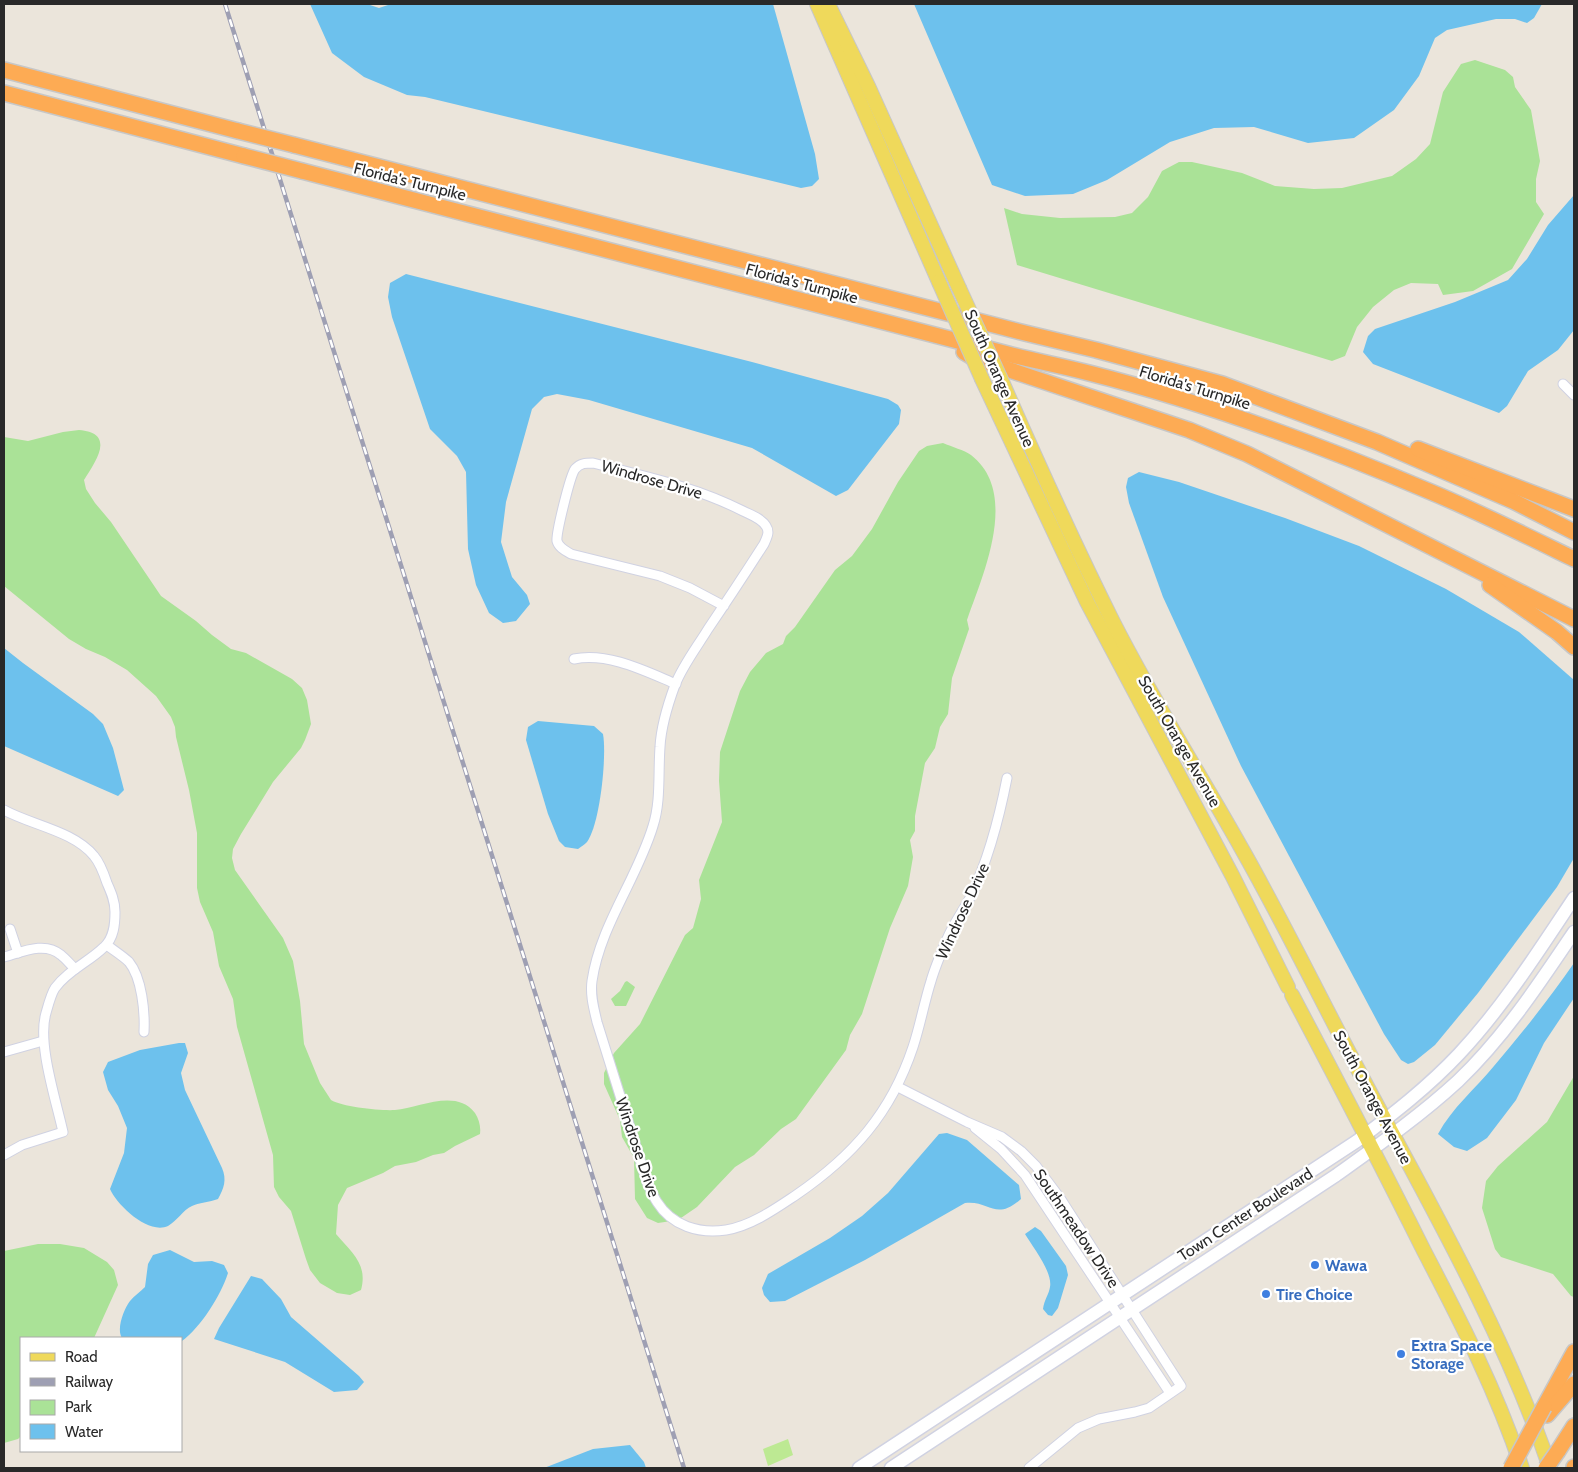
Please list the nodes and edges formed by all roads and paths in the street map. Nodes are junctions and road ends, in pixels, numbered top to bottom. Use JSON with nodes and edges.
{"nodes":[{"id":1,"x":817,"y":4,"type":"edge"},
{"id":2,"x":828,"y":4,"type":"edge"},
{"id":3,"x":4,"y":70,"type":"edge"},
{"id":4,"x":4,"y":93,"type":"edge"},
{"id":5,"x":940,"y":336,"type":"junction"},
{"id":6,"x":1222,"y":384,"type":"junction"},
{"id":7,"x":1563,"y":384,"type":"dead end"},
{"id":8,"x":1574,"y":395,"type":"edge"},
{"id":9,"x":1574,"y":508,"type":"edge"},
{"id":10,"x":1574,"y":532,"type":"edge"},
{"id":11,"x":1414,"y":538,"type":"junction"},
{"id":12,"x":1574,"y":559,"type":"edge"},
{"id":13,"x":724,"y":606,"type":"junction"},
{"id":14,"x":1574,"y":618,"type":"edge"},
{"id":15,"x":1574,"y":647,"type":"edge"},
{"id":16,"x":574,"y":658,"type":"dead end"},
{"id":17,"x":676,"y":684,"type":"junction"},
{"id":18,"x":1007,"y":778,"type":"dead end"},
{"id":19,"x":4,"y":810,"type":"edge"},
{"id":20,"x":1574,"y":898,"type":"edge"},
{"id":21,"x":10,"y":929,"type":"dead end"},
{"id":22,"x":1574,"y":932,"type":"edge"},
{"id":23,"x":106,"y":945,"type":"junction"},
{"id":24,"x":18,"y":953,"type":"junction"},
{"id":25,"x":4,"y":957,"type":"edge"},
{"id":26,"x":75,"y":969,"type":"junction"},
{"id":27,"x":144,"y":1032,"type":"dead end"},
{"id":28,"x":43,"y":1041,"type":"junction"},
{"id":29,"x":4,"y":1052,"type":"edge"},
{"id":30,"x":898,"y":1087,"type":"junction"},
{"id":31,"x":1385,"y":1120,"type":"junction"},
{"id":32,"x":967,"y":1122,"type":"junction"},
{"id":33,"x":1365,"y":1134,"type":"junction"},
{"id":34,"x":1393,"y":1134,"type":"junction"},
{"id":35,"x":1372,"y":1149,"type":"junction"},
{"id":36,"x":4,"y":1155,"type":"edge"},
{"id":37,"x":1060,"y":1198,"type":"junction"},
{"id":38,"x":1047,"y":1206,"type":"junction"},
{"id":39,"x":1122,"y":1295,"type":"junction"},
{"id":40,"x":1110,"y":1303,"type":"junction"},
{"id":41,"x":1132,"y":1309,"type":"junction"},
{"id":42,"x":1120,"y":1317,"type":"junction"},
{"id":43,"x":1574,"y":1352,"type":"edge"},
{"id":44,"x":1574,"y":1384,"type":"edge"},
{"id":45,"x":1170,"y":1394,"type":"junction"},
{"id":46,"x":1546,"y":1411,"type":"junction"},
{"id":47,"x":1574,"y":1426,"type":"edge"},
{"id":48,"x":858,"y":1468,"type":"edge"},
{"id":49,"x":891,"y":1468,"type":"edge"},
{"id":50,"x":1029,"y":1468,"type":"edge"},
{"id":51,"x":1506,"y":1468,"type":"edge"},
{"id":52,"x":1522,"y":1468,"type":"edge"},
{"id":53,"x":1548,"y":1468,"type":"edge"}],
"edges":[{"from":1,"to":33,"type":"main road","name":"South Orange Avenue","bridge":true},
{"from":2,"to":31,"type":"main road","name":"South Orange Avenue","bridge":true},
{"from":3,"to":6,"type":"highway","name":"Florida's Turnpike","bridge":true},
{"from":4,"to":5,"type":"highway","name":"Florida's Turnpike","bridge":true},
{"from":5,"to":11,"type":"highway"},
{"from":5,"to":12,"type":"highway","name":"Florida's Turnpike"},
{"from":6,"to":9,"type":"highway"},
{"from":6,"to":10,"type":"highway","name":"Florida's Turnpike"},
{"from":7,"to":8,"type":"street"},
{"from":11,"to":14,"type":"highway"},
{"from":11,"to":15,"type":"highway"},
{"from":13,"to":13,"type":"street","name":"Windrose Drive"},
{"from":13,"to":17,"type":"street","name":"Windrose Drive"},
{"from":16,"to":17,"type":"street"},
{"from":17,"to":30,"type":"street","name":"Windrose Drive"},
{"from":18,"to":30,"type":"street","name":"Windrose Drive"},
{"from":19,"to":23,"type":"street"},
{"from":20,"to":31,"type":"main road","name":"Town Center Boulevard"},
{"from":21,"to":24,"type":"street"},
{"from":22,"to":34,"type":"main road","name":"Town Center Boulevard"},
{"from":23,"to":26,"type":"street"},
{"from":23,"to":27,"type":"street"},
{"from":24,"to":25,"type":"street"},
{"from":24,"to":26,"type":"street"},
{"from":26,"to":28,"type":"street"},
{"from":28,"to":29,"type":"street"},
{"from":28,"to":36,"type":"street"},
{"from":30,"to":32,"type":"street","name":"Southmeadow Drive"},
{"from":31,"to":33,"type":"main road","name":"Town Center Boulevard"},
{"from":31,"to":34,"type":"main road","name":"South Orange Avenue"},
{"from":32,"to":37,"type":"street","name":"Southmeadow Drive"},
{"from":32,"to":38,"type":"street","name":"Southmeadow Drive"},
{"from":33,"to":35,"type":"main road","name":"South Orange Avenue"},
{"from":33,"to":39,"type":"main road","name":"Town Center Boulevard"},
{"from":34,"to":35,"type":"main road","name":"Town Center Boulevard"},
{"from":34,"to":53,"type":"main road","name":"South Orange Avenue"},
{"from":35,"to":41,"type":"main road","name":"Town Center Boulevard"},
{"from":35,"to":52,"type":"main road","name":"South Orange Avenue"},
{"from":37,"to":38,"type":"street"},
{"from":37,"to":39,"type":"street","name":"Southmeadow Drive"},
{"from":38,"to":40,"type":"street","name":"Southmeadow Drive"},
{"from":39,"to":40,"type":"main road","name":"Town Center Boulevard"},
{"from":39,"to":41,"type":"street","name":"Southmeadow Drive"},
{"from":40,"to":42,"type":"street","name":"Southmeadow Drive"},
{"from":40,"to":48,"type":"main road","name":"Town Center Boulevard"},
{"from":41,"to":42,"type":"main road","name":"Town Center Boulevard"},
{"from":41,"to":45,"type":"street","name":"Southmeadow Drive"},
{"from":42,"to":45,"type":"street","name":"Southmeadow Drive"},
{"from":42,"to":49,"type":"main road","name":"Town Center Boulevard"},
{"from":43,"to":46,"type":"highway"},
{"from":44,"to":46,"type":"highway"},
{"from":45,"to":50,"type":"street"},
{"from":46,"to":51,"type":"highway","bridge":true},
{"from":47,"to":53,"type":"highway","bridge":true}]}
